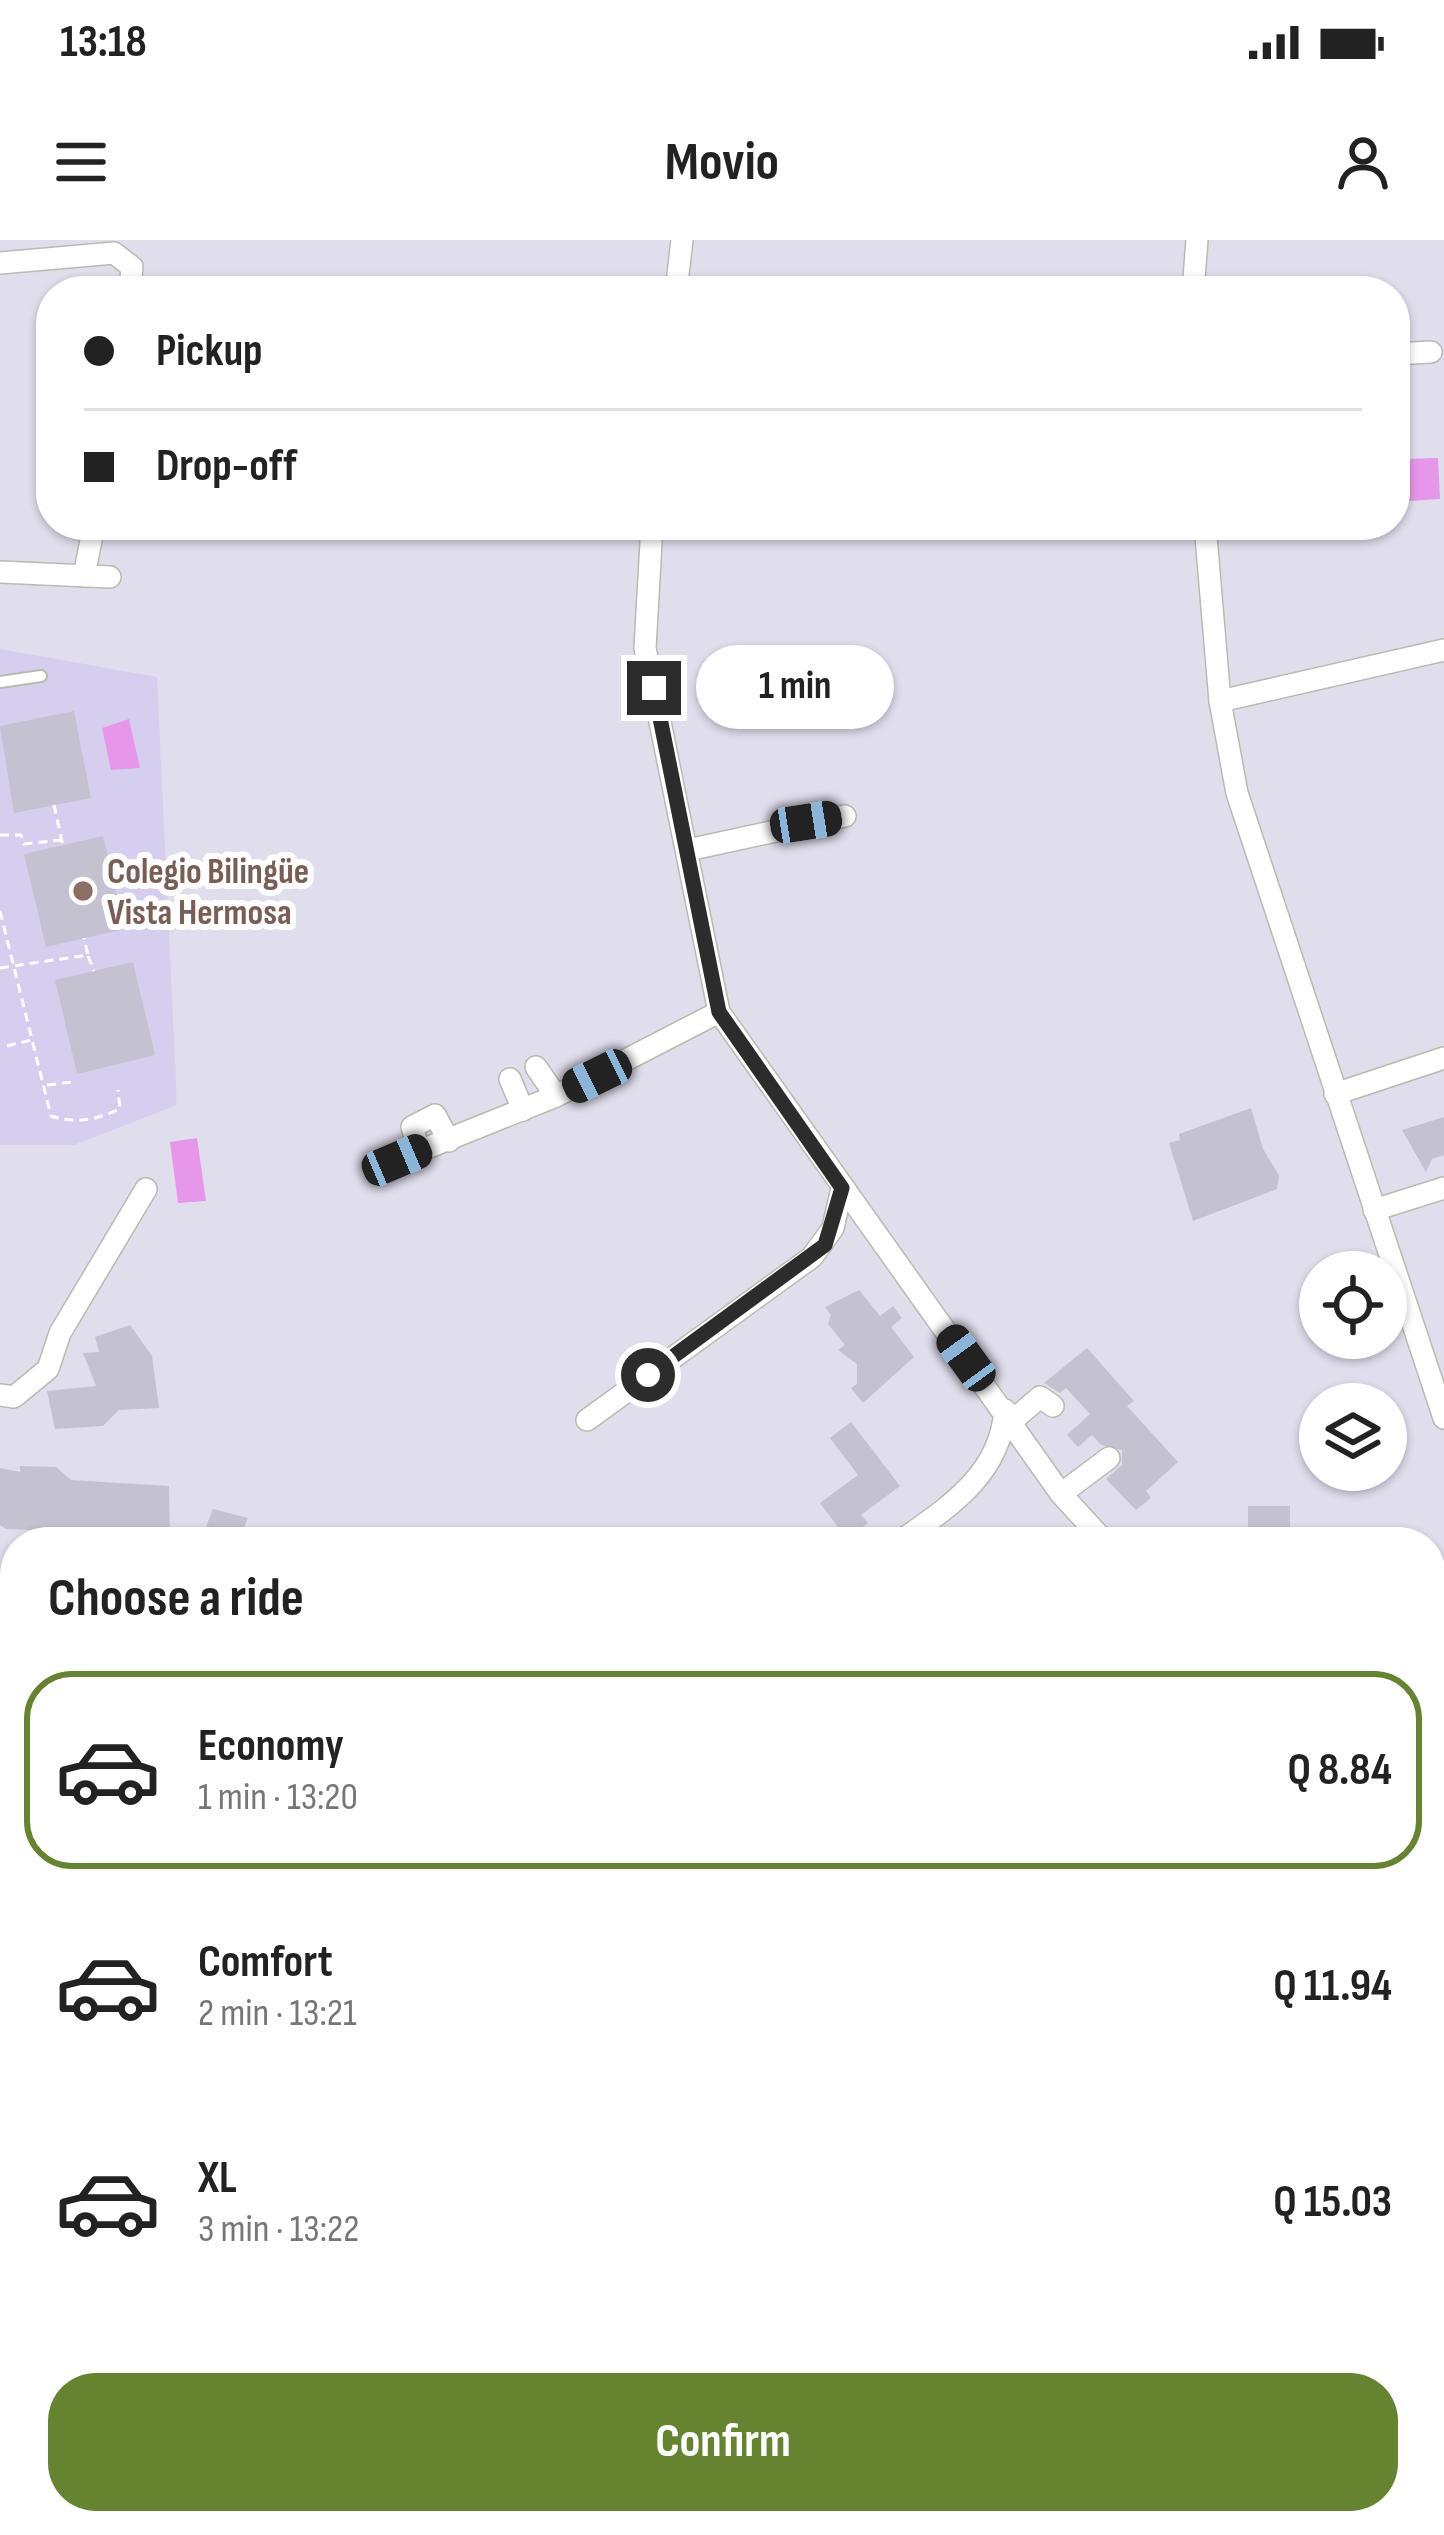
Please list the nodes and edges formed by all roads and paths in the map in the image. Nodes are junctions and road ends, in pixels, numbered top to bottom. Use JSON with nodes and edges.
{"nodes":[{"id":1,"x":682,"y":240,"type":"edge"},
{"id":2,"x":1197,"y":240,"type":"edge"},
{"id":3,"x":0,"y":263,"type":"edge"},
{"id":4,"x":131,"y":276,"type":"edge"},
{"id":5,"x":678,"y":276,"type":"edge"},
{"id":6,"x":1193,"y":276,"type":"edge"},
{"id":7,"x":1431,"y":352,"type":"dead end"},
{"id":8,"x":1410,"y":353,"type":"edge"},
{"id":9,"x":91,"y":540,"type":"edge"},
{"id":10,"x":651,"y":540,"type":"edge"},
{"id":11,"x":1206,"y":540,"type":"edge"},
{"id":12,"x":0,"y":572,"type":"edge"},
{"id":13,"x":84,"y":576,"type":"junction"},
{"id":14,"x":110,"y":577,"type":"dead end"},
{"id":15,"x":1444,"y":650,"type":"edge"},
{"id":16,"x":41,"y":676,"type":"dead end"},
{"id":17,"x":0,"y":682,"type":"edge"},
{"id":18,"x":1220,"y":701,"type":"junction"},
{"id":19,"x":54,"y":805,"type":"dead end"},
{"id":20,"x":845,"y":816,"type":"dead end"},
{"id":21,"x":0,"y":836,"type":"edge"},
{"id":22,"x":688,"y":850,"type":"junction"},
{"id":23,"x":0,"y":911,"type":"edge"},
{"id":24,"x":84,"y":938,"type":"dead end"},
{"id":25,"x":88,"y":955,"type":"junction"},
{"id":26,"x":13,"y":965,"type":"junction"},
{"id":27,"x":0,"y":968,"type":"edge"},
{"id":28,"x":94,"y":971,"type":"dead end"},
{"id":29,"x":719,"y":1012,"type":"junction"},
{"id":30,"x":33,"y":1040,"type":"junction"},
{"id":31,"x":7,"y":1046,"type":"dead end"},
{"id":32,"x":1444,"y":1058,"type":"edge"},
{"id":33,"x":536,"y":1067,"type":"dead end"},
{"id":34,"x":510,"y":1079,"type":"dead end"},
{"id":35,"x":74,"y":1082,"type":"dead end"},
{"id":36,"x":45,"y":1085,"type":"junction"},
{"id":37,"x":118,"y":1090,"type":"dead end"},
{"id":38,"x":1335,"y":1094,"type":"junction"},
{"id":39,"x":556,"y":1096,"type":"junction"},
{"id":40,"x":524,"y":1110,"type":"junction"},
{"id":41,"x":397,"y":1160,"type":"dead end"},
{"id":42,"x":842,"y":1188,"type":"junction"},
{"id":43,"x":1444,"y":1188,"type":"edge"},
{"id":44,"x":146,"y":1189,"type":"dead end"},
{"id":45,"x":1374,"y":1210,"type":"junction"},
{"id":46,"x":0,"y":1395,"type":"edge"},
{"id":47,"x":1052,"y":1406,"type":"dead end"},
{"id":48,"x":1008,"y":1416,"type":"junction"},
{"id":49,"x":1444,"y":1418,"type":"edge"},
{"id":50,"x":587,"y":1420,"type":"dead end"},
{"id":51,"x":1109,"y":1458,"type":"dead end"},
{"id":52,"x":1060,"y":1494,"type":"junction"},
{"id":53,"x":918,"y":1527,"type":"edge"},
{"id":54,"x":1091,"y":1527,"type":"edge"}],
"edges":[{"from":1,"to":5,"type":"street"},
{"from":2,"to":6,"type":"street"},
{"from":3,"to":4,"type":"street"},
{"from":7,"to":8,"type":"street"},
{"from":9,"to":13,"type":"street"},
{"from":10,"to":22,"type":"street"},
{"from":11,"to":18,"type":"street"},
{"from":12,"to":13,"type":"street"},
{"from":13,"to":14,"type":"street"},
{"from":15,"to":18,"type":"street"},
{"from":16,"to":17,"type":"lane"},
{"from":18,"to":38,"type":"street"},
{"from":19,"to":21,"type":"path"},
{"from":20,"to":22,"type":"street"},
{"from":22,"to":29,"type":"street"},
{"from":23,"to":26,"type":"path"},
{"from":24,"to":25,"type":"path"},
{"from":25,"to":26,"type":"path"},
{"from":25,"to":28,"type":"path"},
{"from":26,"to":27,"type":"path"},
{"from":26,"to":30,"type":"path"},
{"from":29,"to":39,"type":"street"},
{"from":29,"to":42,"type":"street"},
{"from":30,"to":31,"type":"path"},
{"from":30,"to":36,"type":"path"},
{"from":32,"to":38,"type":"street"},
{"from":33,"to":39,"type":"street"},
{"from":34,"to":40,"type":"street"},
{"from":35,"to":36,"type":"path"},
{"from":36,"to":37,"type":"path"},
{"from":38,"to":45,"type":"street"},
{"from":39,"to":40,"type":"street"},
{"from":40,"to":41,"type":"street"},
{"from":42,"to":48,"type":"street"},
{"from":42,"to":50,"type":"street"},
{"from":43,"to":45,"type":"street"},
{"from":44,"to":46,"type":"street"},
{"from":45,"to":49,"type":"street"},
{"from":47,"to":48,"type":"street"},
{"from":48,"to":52,"type":"street"},
{"from":48,"to":53,"type":"street"},
{"from":51,"to":52,"type":"street"},
{"from":52,"to":54,"type":"street"}]}
